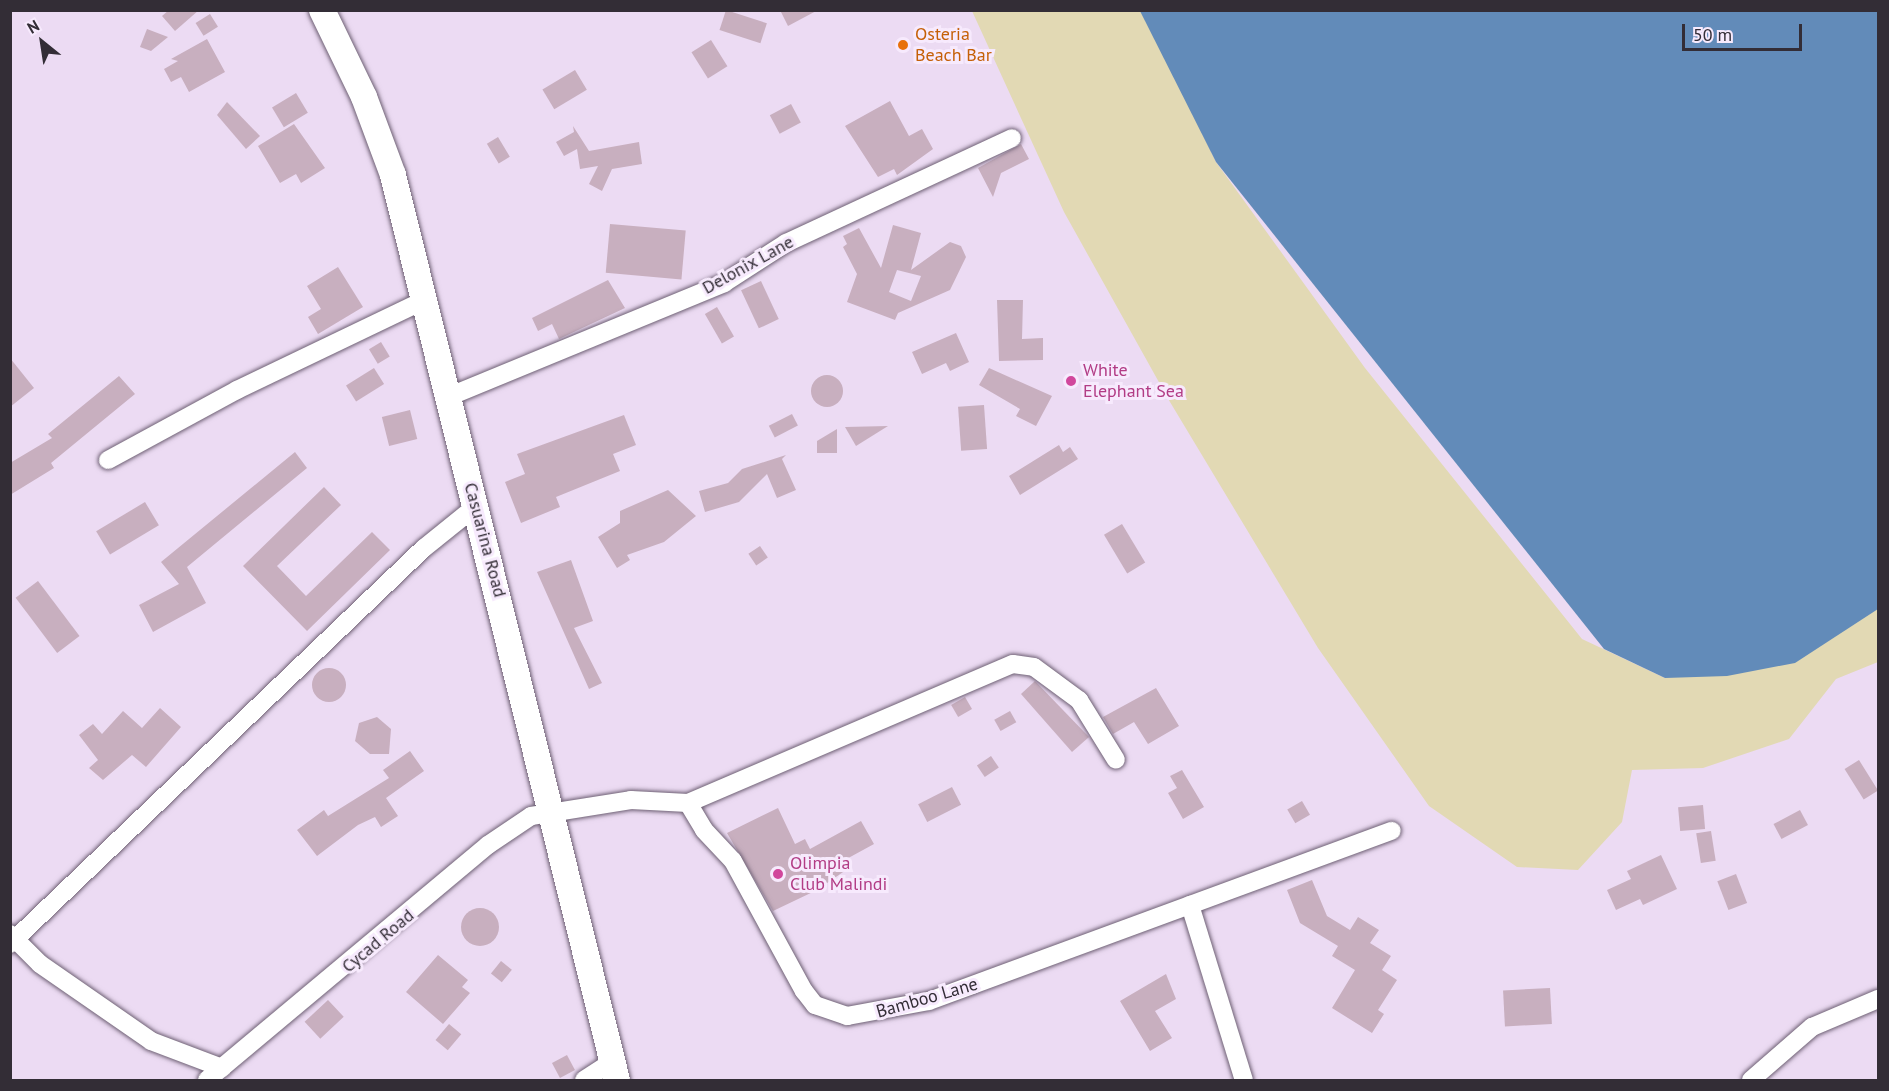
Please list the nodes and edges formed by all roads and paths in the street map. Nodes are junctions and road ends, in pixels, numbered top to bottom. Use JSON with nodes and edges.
{"nodes":[{"id":1,"x":322,"y":10,"type":"edge"},
{"id":2,"x":1012,"y":138,"type":"dead end"},
{"id":3,"x":425,"y":300,"type":"junction"},
{"id":4,"x":448,"y":397,"type":"junction"},
{"id":5,"x":108,"y":460,"type":"dead end"},
{"id":6,"x":475,"y":507,"type":"junction"},
{"id":7,"x":1116,"y":760,"type":"dead end"},
{"id":8,"x":688,"y":802,"type":"junction"},
{"id":9,"x":552,"y":811,"type":"junction"},
{"id":10,"x":1392,"y":831,"type":"dead end"},
{"id":11,"x":1190,"y":905,"type":"junction"},
{"id":12,"x":13,"y":938,"type":"edge"},
{"id":13,"x":1878,"y":999,"type":"edge"},
{"id":14,"x":222,"y":1068,"type":"junction"},
{"id":15,"x":615,"y":1071,"type":"edge"},
{"id":16,"x":207,"y":1080,"type":"edge"},
{"id":17,"x":584,"y":1080,"type":"edge"},
{"id":18,"x":1244,"y":1080,"type":"edge"},
{"id":19,"x":1751,"y":1080,"type":"edge"}],
"edges":[{"from":1,"to":3,"type":"street","name":"Casuarina Road"},
{"from":2,"to":4,"type":"street","name":"Delonix Lane"},
{"from":3,"to":4,"type":"street","name":"Casuarina Road"},
{"from":3,"to":5,"type":"street"},
{"from":4,"to":6,"type":"street","name":"Casuarina Road"},
{"from":6,"to":9,"type":"street","name":"Casuarina Road"},
{"from":6,"to":12,"type":"street"},
{"from":7,"to":8,"type":"street"},
{"from":8,"to":9,"type":"street"},
{"from":8,"to":11,"type":"street","name":"Bamboo Lane"},
{"from":9,"to":14,"type":"street","name":"Cycad Road"},
{"from":9,"to":15,"type":"street","name":"Casuarina Road"},
{"from":10,"to":11,"type":"street","name":"Bamboo Lane"},
{"from":11,"to":18,"type":"street"},
{"from":12,"to":14,"type":"street"},
{"from":13,"to":19,"type":"street"},
{"from":14,"to":16,"type":"street","name":"Cycad Road"},
{"from":15,"to":17,"type":"street"}]}
